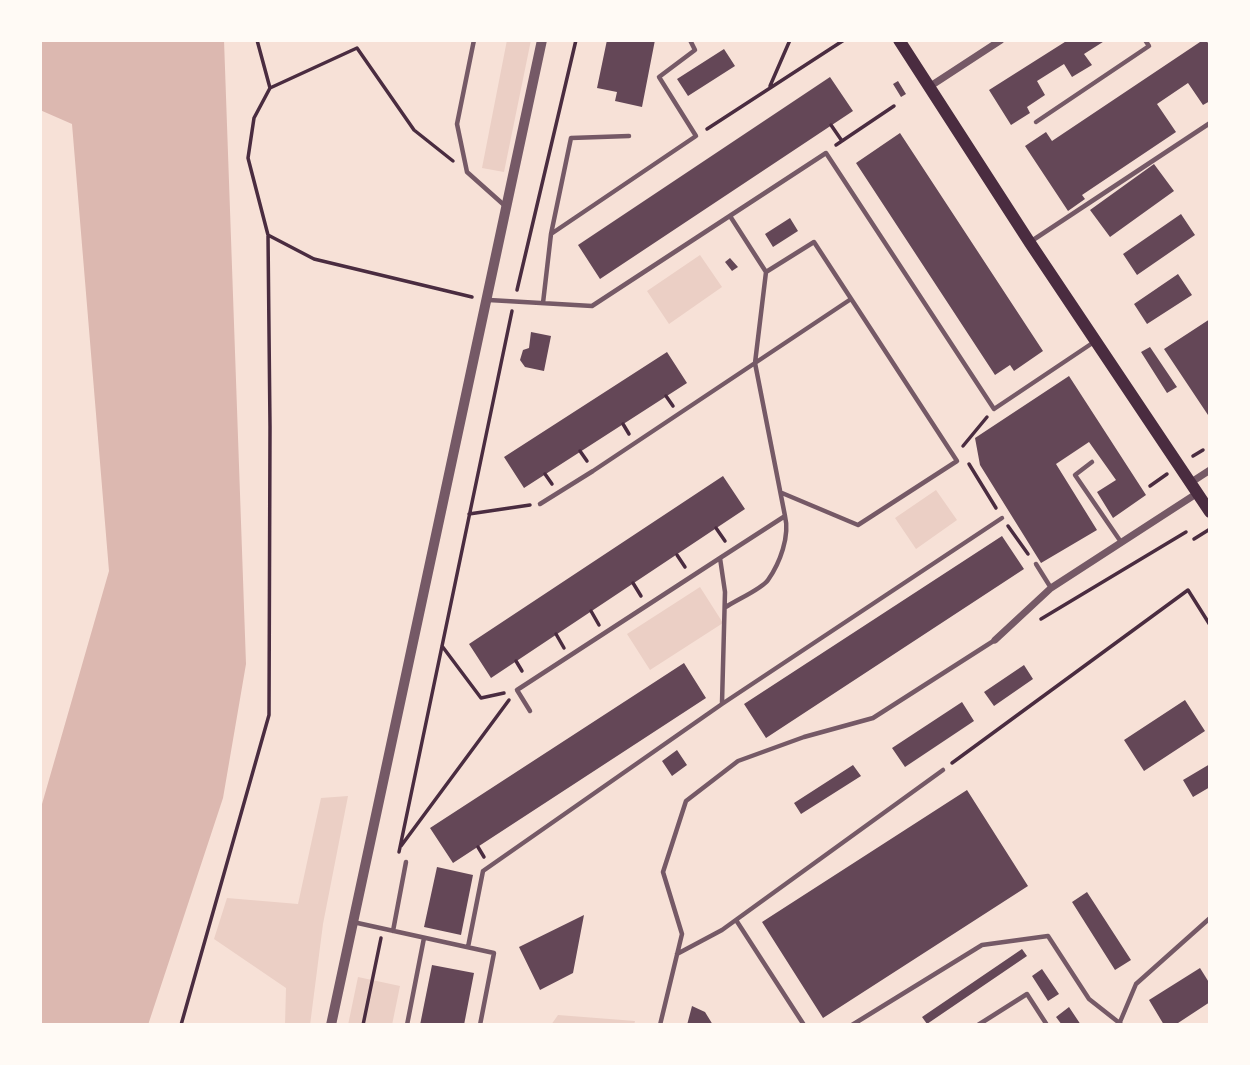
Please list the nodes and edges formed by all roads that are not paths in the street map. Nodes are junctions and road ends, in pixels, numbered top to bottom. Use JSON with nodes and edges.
{"nodes":[{"id":1,"x":474,"y":40,"type":"edge"},
{"id":2,"x":542,"y":40,"type":"edge"},
{"id":3,"x":690,"y":40,"type":"edge"},
{"id":4,"x":899,"y":40,"type":"edge"},
{"id":5,"x":1001,"y":40,"type":"edge"},
{"id":6,"x":1145,"y":40,"type":"edge"},
{"id":7,"x":929,"y":87,"type":"junction"},
{"id":8,"x":1036,"y":122,"type":"dead end"},
{"id":9,"x":1210,"y":122,"type":"edge"},
{"id":10,"x":629,"y":136,"type":"dead end"},
{"id":11,"x":504,"y":206,"type":"junction"},
{"id":12,"x":730,"y":216,"type":"junction"},
{"id":13,"x":551,"y":234,"type":"junction"},
{"id":14,"x":1030,"y":243,"type":"junction"},
{"id":15,"x":766,"y":272,"type":"junction"},
{"id":16,"x":851,"y":299,"type":"junction"},
{"id":17,"x":485,"y":300,"type":"junction"},
{"id":18,"x":543,"y":303,"type":"junction"},
{"id":19,"x":1095,"y":341,"type":"junction"},
{"id":20,"x":755,"y":363,"type":"junction"},
{"id":21,"x":1092,"y":462,"type":"dead end"},
{"id":22,"x":1210,"y":470,"type":"edge"},
{"id":23,"x":781,"y":493,"type":"junction"},
{"id":24,"x":1202,"y":499,"type":"edge"},
{"id":25,"x":540,"y":504,"type":"road end"},
{"id":26,"x":785,"y":516,"type":"junction"},
{"id":27,"x":1002,"y":518,"type":"road end"},
{"id":28,"x":1122,"y":543,"type":"junction"},
{"id":29,"x":720,"y":558,"type":"junction"},
{"id":30,"x":1036,"y":564,"type":"road end"},
{"id":31,"x":1051,"y":588,"type":"junction"},
{"id":32,"x":725,"y":607,"type":"junction"},
{"id":33,"x":995,"y":640,"type":"joint"},
{"id":34,"x":722,"y":704,"type":"junction"},
{"id":35,"x":530,"y":710,"type":"dead end"},
{"id":36,"x":943,"y":770,"type":"road end"},
{"id":37,"x":406,"y":862,"type":"dead end"},
{"id":38,"x":1210,"y":918,"type":"edge"},
{"id":39,"x":736,"y":920,"type":"junction"},
{"id":40,"x":352,"y":922,"type":"junction"},
{"id":41,"x":393,"y":931,"type":"junction"},
{"id":42,"x":424,"y":938,"type":"junction"},
{"id":43,"x":468,"y":947,"type":"junction"},
{"id":44,"x":677,"y":954,"type":"junction"},
{"id":45,"x":1121,"y":1023,"type":"edge"},
{"id":46,"x":331,"y":1025,"type":"edge"},
{"id":47,"x":407,"y":1025,"type":"edge"},
{"id":48,"x":480,"y":1025,"type":"edge"},
{"id":49,"x":660,"y":1025,"type":"edge"},
{"id":50,"x":804,"y":1025,"type":"edge"},
{"id":51,"x":852,"y":1025,"type":"edge"},
{"id":52,"x":978,"y":1025,"type":"edge"},
{"id":53,"x":1047,"y":1025,"type":"edge"}],
"edges":[{"from":1,"to":11,"type":"lane"},
{"from":2,"to":11,"type":"street"},
{"from":3,"to":13,"type":"lane"},
{"from":4,"to":7,"type":"main road"},
{"from":5,"to":7,"type":"street"},
{"from":6,"to":8,"type":"lane"},
{"from":7,"to":14,"type":"main road"},
{"from":9,"to":14,"type":"lane"},
{"from":10,"to":13,"type":"lane"},
{"from":11,"to":17,"type":"street"},
{"from":12,"to":15,"type":"lane"},
{"from":12,"to":18,"type":"lane"},
{"from":12,"to":19,"type":"lane"},
{"from":13,"to":18,"type":"lane"},
{"from":14,"to":19,"type":"main road"},
{"from":15,"to":16,"type":"lane"},
{"from":15,"to":20,"type":"lane"},
{"from":16,"to":20,"type":"lane"},
{"from":16,"to":23,"type":"lane"},
{"from":17,"to":18,"type":"lane"},
{"from":17,"to":40,"type":"street"},
{"from":19,"to":24,"type":"main road"},
{"from":20,"to":23,"type":"lane"},
{"from":20,"to":25,"type":"lane"},
{"from":21,"to":28,"type":"lane"},
{"from":22,"to":24,"type":"street"},
{"from":23,"to":26,"type":"lane"},
{"from":24,"to":28,"type":"street"},
{"from":26,"to":29,"type":"lane"},
{"from":26,"to":32,"type":"lane"},
{"from":27,"to":34,"type":"lane"},
{"from":28,"to":31,"type":"street"},
{"from":29,"to":32,"type":"lane"},
{"from":29,"to":35,"type":"lane"},
{"from":30,"to":31,"type":"lane"},
{"from":31,"to":33,"type":"street"},
{"from":32,"to":34,"type":"lane"},
{"from":33,"to":44,"type":"lane"},
{"from":34,"to":43,"type":"lane"},
{"from":36,"to":39,"type":"lane"},
{"from":37,"to":41,"type":"lane"},
{"from":38,"to":45,"type":"lane"},
{"from":39,"to":44,"type":"lane"},
{"from":39,"to":50,"type":"lane"},
{"from":40,"to":41,"type":"lane"},
{"from":40,"to":46,"type":"street"},
{"from":41,"to":42,"type":"lane"},
{"from":42,"to":43,"type":"lane"},
{"from":42,"to":47,"type":"lane"},
{"from":43,"to":48,"type":"lane"},
{"from":44,"to":49,"type":"lane"},
{"from":45,"to":51,"type":"lane"},
{"from":52,"to":53,"type":"lane"}]}
